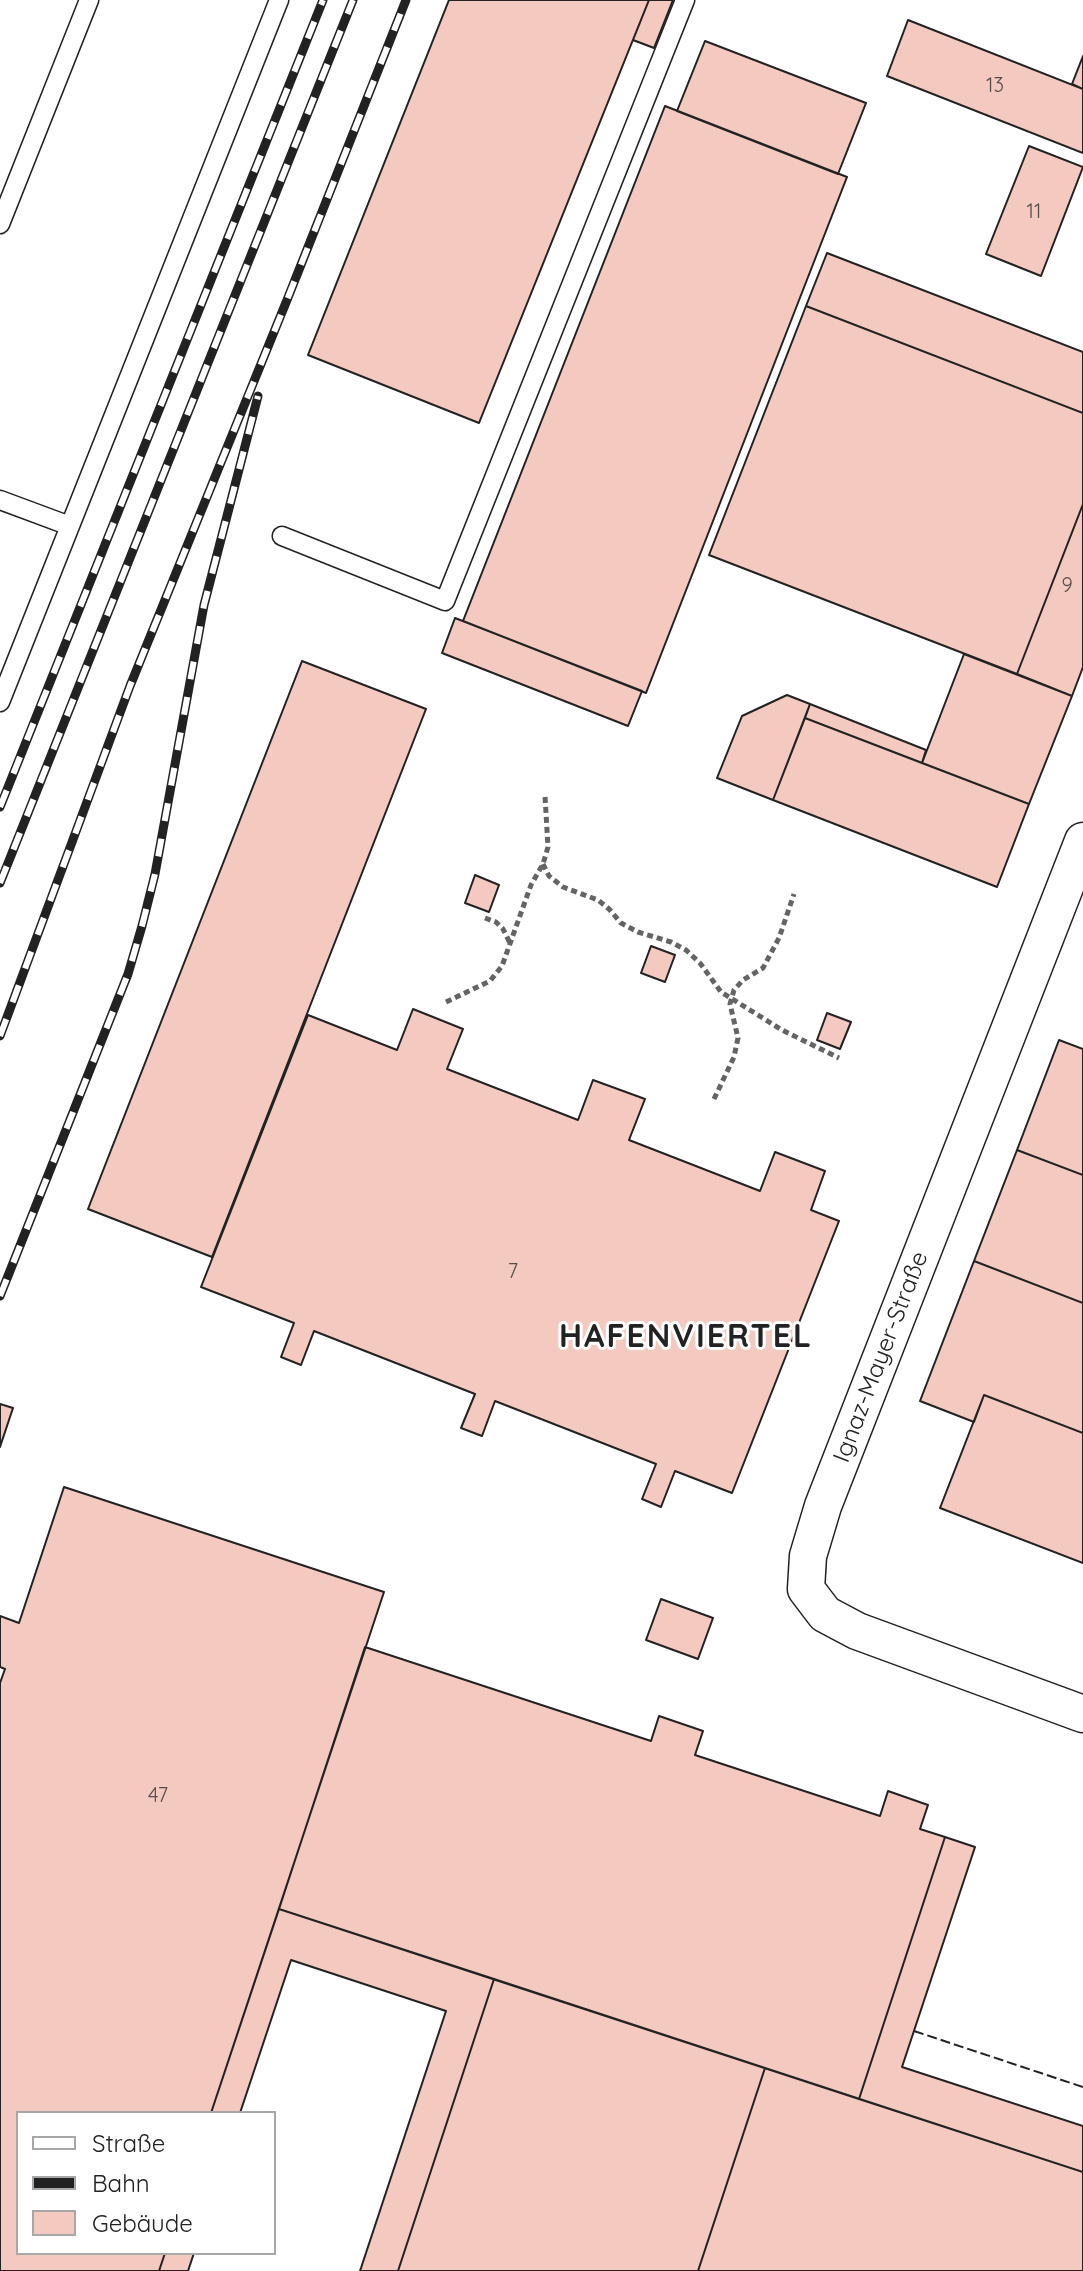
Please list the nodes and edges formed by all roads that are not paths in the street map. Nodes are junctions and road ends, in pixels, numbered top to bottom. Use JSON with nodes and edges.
{"nodes":[{"id":1,"x":89,"y":0,"type":"edge"},
{"id":2,"x":279,"y":0,"type":"edge"},
{"id":3,"x":685,"y":0,"type":"edge"},
{"id":4,"x":0,"y":224,"type":"edge"},
{"id":5,"x":0,"y":500,"type":"edge"},
{"id":6,"x":70,"y":526,"type":"junction"},
{"id":7,"x":282,"y":536,"type":"dead end"},
{"id":8,"x":0,"y":702,"type":"edge"},
{"id":9,"x":1083,"y":841,"type":"edge"},
{"id":10,"x":1074,"y":888,"type":"edge"},
{"id":11,"x":1083,"y":1714,"type":"edge"}],
"edges":[{"from":1,"to":4,"type":"lane"},
{"from":2,"to":6,"type":"lane"},
{"from":3,"to":7,"type":"lane"},
{"from":5,"to":6,"type":"lane"},
{"from":6,"to":8,"type":"lane"},
{"from":9,"to":10,"type":"street","name":"Ignaz-Mayer-Straße"},
{"from":10,"to":11,"type":"street","name":"Ignaz-Mayer-Straße"}]}
